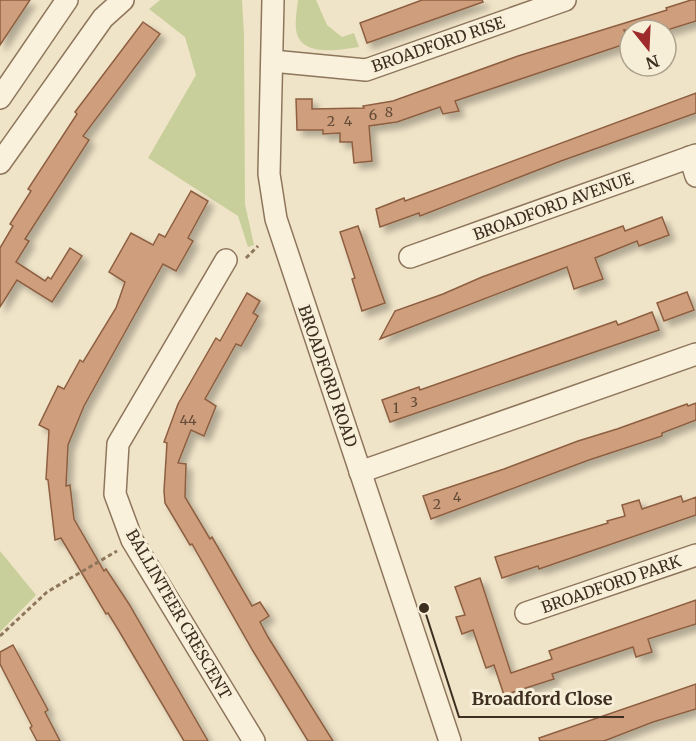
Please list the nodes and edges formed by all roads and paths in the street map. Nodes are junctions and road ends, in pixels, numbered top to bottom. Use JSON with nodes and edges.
{"nodes":[{"id":1,"x":68,"y":0,"type":"edge"},
{"id":2,"x":123,"y":0,"type":"edge"},
{"id":3,"x":273,"y":0,"type":"edge"},
{"id":4,"x":560,"y":1,"type":"edge"},
{"id":5,"x":272,"y":61,"type":"junction"},
{"id":6,"x":0,"y":98,"type":"edge"},
{"id":7,"x":0,"y":163,"type":"edge"},
{"id":8,"x":694,"y":163,"type":"edge"},
{"id":9,"x":258,"y":246,"type":"dead end"},
{"id":10,"x":410,"y":257,"type":"dead end"},
{"id":11,"x":236,"y":259,"type":"joint"},
{"id":12,"x":696,"y":354,"type":"edge"},
{"id":13,"x":360,"y":472,"type":"junction"},
{"id":14,"x":122,"y":548,"type":"dead end"},
{"id":15,"x":696,"y":555,"type":"edge"},
{"id":16,"x":526,"y":613,"type":"dead end"},
{"id":17,"x":0,"y":636,"type":"edge"},
{"id":18,"x":254,"y":741,"type":"edge"},
{"id":19,"x":450,"y":741,"type":"edge"}],
"edges":[{"from":1,"to":6,"type":"street"},
{"from":2,"to":7,"type":"street"},
{"from":3,"to":5,"type":"street","name":"BROADFORD ROAD"},
{"from":4,"to":5,"type":"street","name":"BROADFORD RISE"},
{"from":5,"to":13,"type":"street","name":"BROADFORD ROAD"},
{"from":8,"to":10,"type":"street","name":"BROADFORD AVENUE"},
{"from":9,"to":11,"type":"path"},
{"from":11,"to":18,"type":"street","name":"BALLINTEER CRESCENT"},
{"from":12,"to":13,"type":"street"},
{"from":13,"to":19,"type":"street","name":"BROADFORD ROAD"},
{"from":14,"to":17,"type":"path"},
{"from":15,"to":16,"type":"street","name":"BROADFORD PARK"}]}
